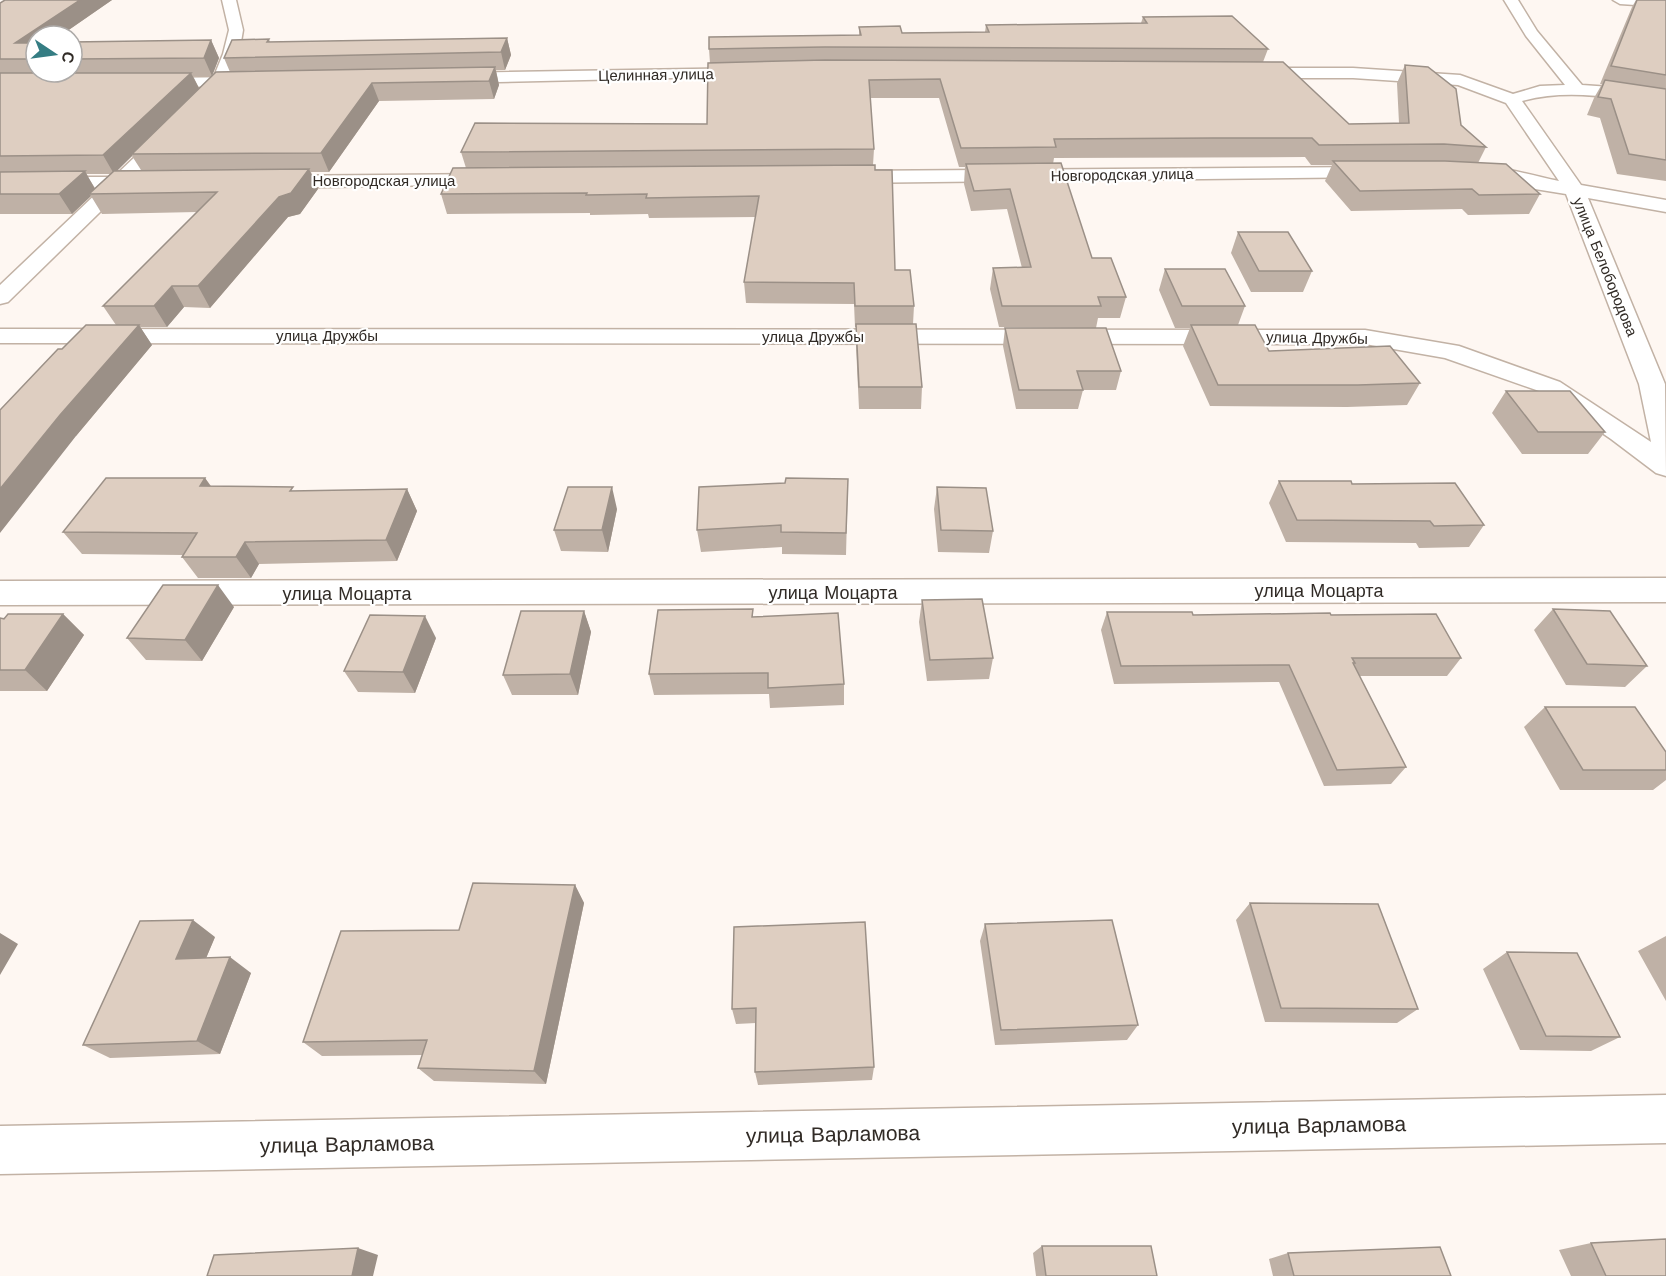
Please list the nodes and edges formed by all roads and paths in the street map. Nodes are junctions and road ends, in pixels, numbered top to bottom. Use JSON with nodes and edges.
{"nodes":[{"id":1,"x":230,"y":0,"type":"edge"},
{"id":2,"x":1511,"y":0,"type":"edge"},
{"id":3,"x":1620,"y":0,"type":"edge"},
{"id":4,"x":1666,"y":3,"type":"edge"},
{"id":5,"x":773,"y":72,"type":"edge"},
{"id":6,"x":1233,"y":73,"type":"edge"},
{"id":7,"x":431,"y":79,"type":"edge"},
{"id":8,"x":266,"y":82,"type":"edge"},
{"id":9,"x":138,"y":83,"type":"edge"},
{"id":10,"x":219,"y":83,"type":"junction"},
{"id":11,"x":1577,"y":90,"type":"junction"},
{"id":12,"x":1512,"y":99,"type":"junction"},
{"id":13,"x":1666,"y":102,"type":"edge"},
{"id":14,"x":1387,"y":172,"type":"edge"},
{"id":15,"x":1457,"y":173,"type":"edge"},
{"id":16,"x":829,"y":177,"type":"edge"},
{"id":17,"x":509,"y":180,"type":"edge"},
{"id":18,"x":249,"y":182,"type":"edge"},
{"id":19,"x":0,"y":183,"type":"edge"},
{"id":20,"x":166,"y":183,"type":"edge"},
{"id":21,"x":118,"y":184,"type":"junction"},
{"id":22,"x":1574,"y":188,"type":"junction"},
{"id":23,"x":1666,"y":206,"type":"edge"},
{"id":24,"x":0,"y":297,"type":"edge"},
{"id":25,"x":0,"y":336,"type":"edge"},
{"id":26,"x":1666,"y":450,"type":"edge"},
{"id":27,"x":1666,"y":467,"type":"edge"},
{"id":28,"x":1666,"y":590,"type":"edge"},
{"id":29,"x":0,"y":593,"type":"edge"},
{"id":30,"x":1666,"y":1119,"type":"edge"},
{"id":31,"x":0,"y":1150,"type":"edge"}],
"edges":[{"from":1,"to":10,"type":"street"},
{"from":2,"to":11,"type":"street"},
{"from":3,"to":4,"type":"street"},
{"from":5,"to":7,"type":"street","name":"Целинная улица"},
{"from":6,"to":12,"type":"street"},
{"from":8,"to":10,"type":"street"},
{"from":9,"to":10,"type":"street"},
{"from":10,"to":21,"type":"street"},
{"from":11,"to":12,"type":"street"},
{"from":11,"to":13,"type":"street"},
{"from":12,"to":22,"type":"street","name":"улица Белобородова"},
{"from":14,"to":16,"type":"street","name":"Новгородская улица"},
{"from":15,"to":22,"type":"street"},
{"from":17,"to":18,"type":"street","name":"Новгородская улица"},
{"from":19,"to":21,"type":"street"},
{"from":20,"to":21,"type":"street"},
{"from":21,"to":24,"type":"street"},
{"from":22,"to":23,"type":"street"},
{"from":22,"to":26,"type":"street","name":"улица Белобородова"},
{"from":25,"to":27,"type":"street","name":"улица Дружбы"},
{"from":28,"to":29,"type":"street","name":"улица Моцарта"},
{"from":30,"to":31,"type":"street","name":"улица Варламова"}]}
